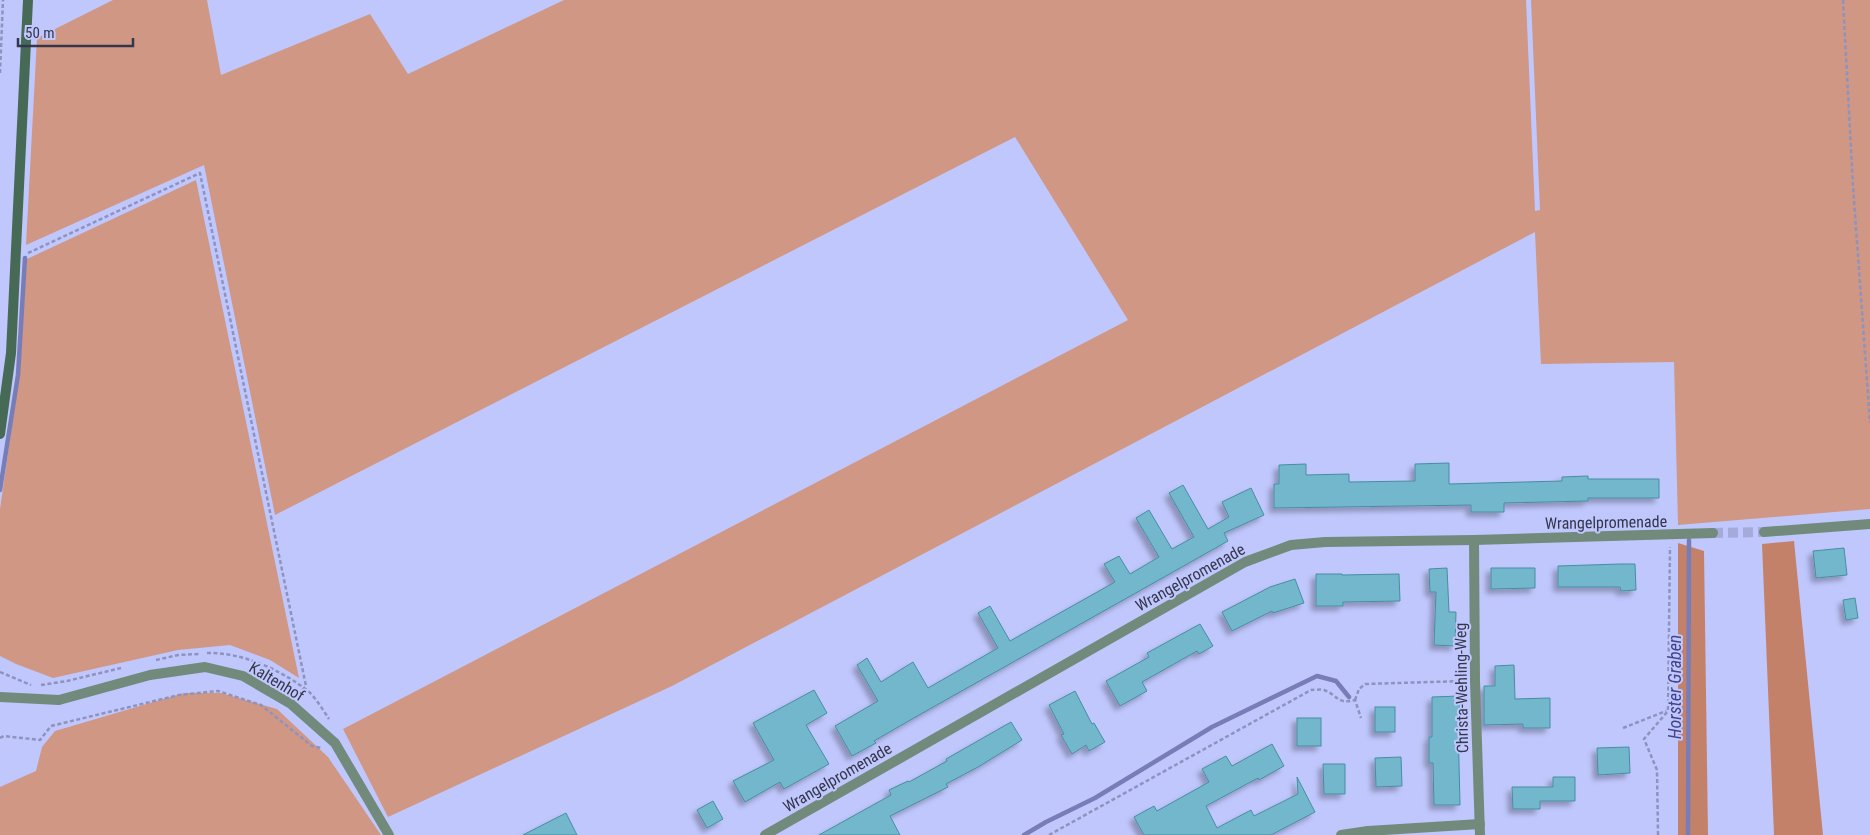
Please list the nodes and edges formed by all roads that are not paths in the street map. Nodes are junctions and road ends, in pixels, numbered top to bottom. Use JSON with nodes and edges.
{"nodes":[{"id":1,"x":28,"y":0,"type":"edge"},
{"id":2,"x":0,"y":434,"type":"edge"},
{"id":3,"x":1870,"y":524,"type":"edge"},
{"id":4,"x":1764,"y":532,"type":"tunnel mouth"},
{"id":5,"x":1713,"y":533,"type":"tunnel mouth"},
{"id":6,"x":1474,"y":540,"type":"junction"},
{"id":7,"x":0,"y":697,"type":"edge"},
{"id":8,"x":1480,"y":824,"type":"junction"},
{"id":9,"x":389,"y":835,"type":"edge"},
{"id":10,"x":765,"y":835,"type":"edge"},
{"id":11,"x":1341,"y":835,"type":"edge"},
{"id":12,"x":1480,"y":835,"type":"edge"}],
"edges":[{"from":1,"to":2,"type":"main road"},
{"from":3,"to":4,"type":"street"},
{"from":5,"to":6,"type":"street","name":"Wrangelpromenade"},
{"from":6,"to":8,"type":"street","name":"Christa-Wehling-Weg"},
{"from":6,"to":10,"type":"street","name":"Wrangelpromenade"},
{"from":7,"to":9,"type":"street","name":"Kaltenhof"},
{"from":8,"to":11,"type":"street"},
{"from":8,"to":12,"type":"street","name":"Christa-Wehling-Weg"}]}
